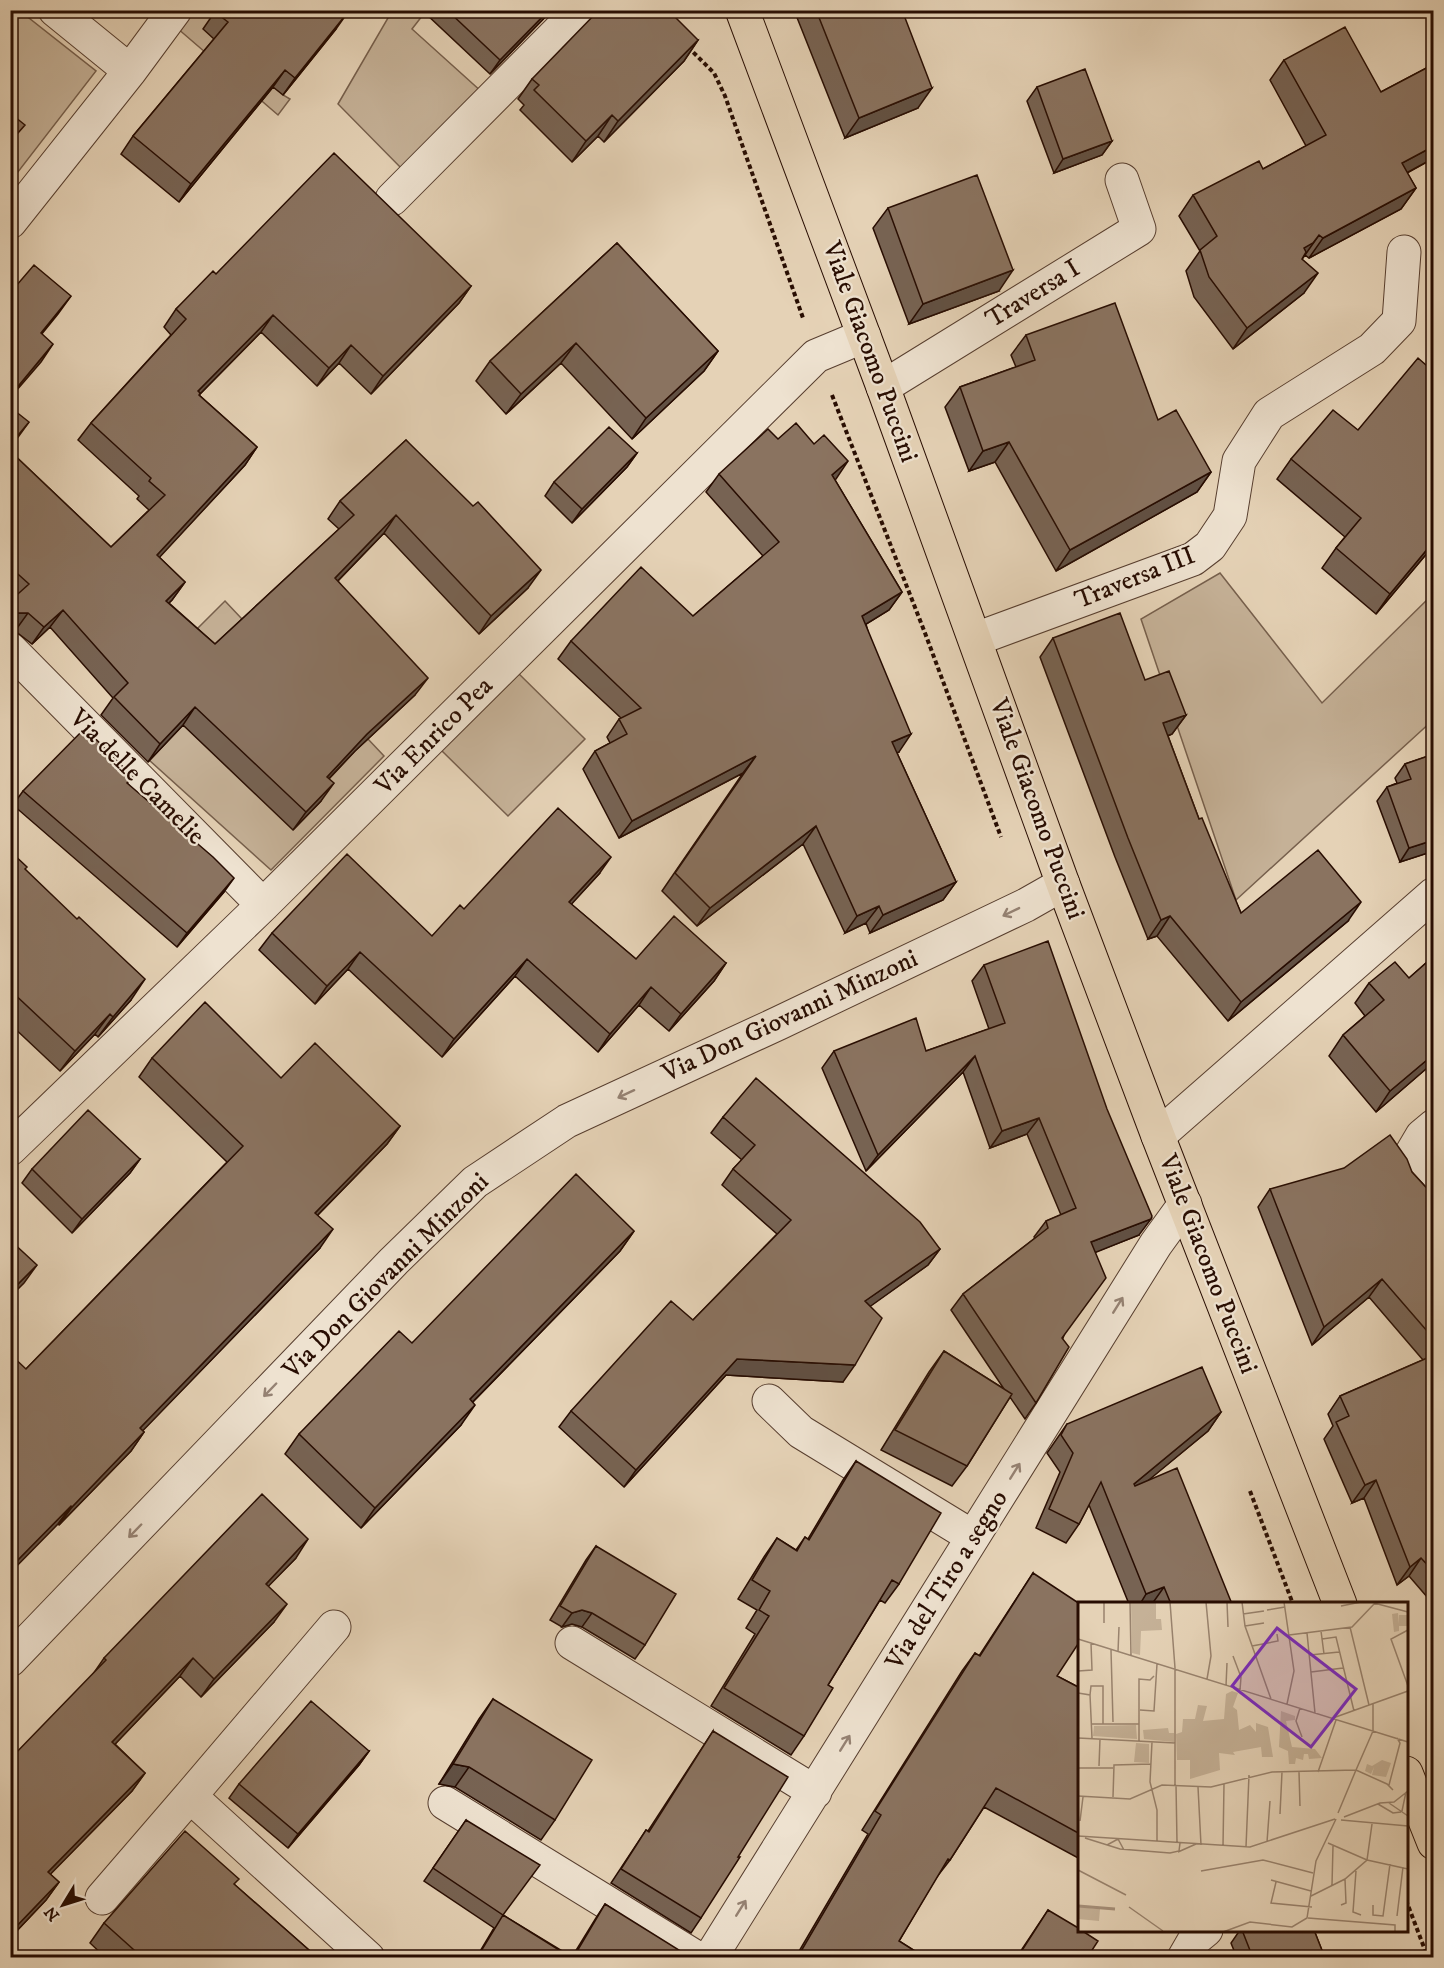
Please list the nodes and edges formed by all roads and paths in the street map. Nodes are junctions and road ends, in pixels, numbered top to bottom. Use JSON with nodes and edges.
{"nodes":[{"id":1,"x":55,"y":10,"type":"edge"},
{"id":2,"x":175,"y":10,"type":"edge"},
{"id":3,"x":580,"y":10,"type":"edge"},
{"id":4,"x":741,"y":12,"type":"edge"},
{"id":5,"x":682,"y":42,"type":"edge"},
{"id":6,"x":130,"y":71,"type":"junction"},
{"id":7,"x":1122,"y":180,"type":"dead end"},
{"id":8,"x":392,"y":199,"type":"dead end"},
{"id":9,"x":10,"y":222,"type":"edge"},
{"id":10,"x":1404,"y":252,"type":"dead end"},
{"id":11,"x":864,"y":336,"type":"junction"},
{"id":12,"x":816,"y":356,"type":"junction"},
{"id":13,"x":883,"y":387,"type":"junction"},
{"id":14,"x":976,"y":639,"type":"junction"},
{"id":15,"x":10,"y":649,"type":"edge"},
{"id":16,"x":1002,"y":839,"type":"dead end"},
{"id":17,"x":1063,"y":884,"type":"junction"},
{"id":18,"x":1434,"y":894,"type":"edge"},
{"id":19,"x":263,"y":906,"type":"junction"},
{"id":20,"x":1434,"y":1126,"type":"edge"},
{"id":21,"x":15,"y":1136,"type":"edge"},
{"id":22,"x":1158,"y":1137,"type":"junction"},
{"id":23,"x":1434,"y":1201,"type":"edge"},
{"id":24,"x":1185,"y":1204,"type":"junction"},
{"id":25,"x":769,"y":1401,"type":"dead end"},
{"id":26,"x":1248,"y":1484,"type":"dead end"},
{"id":27,"x":973,"y":1537,"type":"junction"},
{"id":28,"x":1292,"y":1602,"type":"edge"},
{"id":29,"x":1339,"y":1602,"type":"edge"},
{"id":30,"x":334,"y":1627,"type":"dead end"},
{"id":31,"x":572,"y":1643,"type":"dead end"},
{"id":32,"x":10,"y":1660,"type":"edge"},
{"id":33,"x":815,"y":1792,"type":"junction"},
{"id":34,"x":1410,"y":1792,"type":"edge"},
{"id":35,"x":190,"y":1796,"type":"junction"},
{"id":36,"x":445,"y":1803,"type":"dead end"},
{"id":37,"x":1434,"y":1843,"type":"edge"},
{"id":38,"x":102,"y":1898,"type":"dead end"},
{"id":39,"x":1408,"y":1903,"type":"edge"},
{"id":40,"x":1204,"y":1932,"type":"edge"},
{"id":41,"x":368,"y":1958,"type":"edge"},
{"id":42,"x":697,"y":1958,"type":"edge"},
{"id":43,"x":710,"y":1958,"type":"edge"},
{"id":44,"x":1184,"y":1958,"type":"edge"},
{"id":45,"x":1428,"y":1958,"type":"edge"}],
"edges":[{"from":1,"to":6,"type":"street"},
{"from":2,"to":6,"type":"street"},
{"from":3,"to":8,"type":"street"},
{"from":4,"to":11,"type":"main road","name":"Viale Giacomo Puccini"},
{"from":5,"to":12,"type":"path"},
{"from":6,"to":9,"type":"street"},
{"from":7,"to":13,"type":"street","name":"Traversa I"},
{"from":10,"to":14,"type":"street","name":"Traversa III"},
{"from":11,"to":12,"type":"street","name":"Via Enrico Pea"},
{"from":11,"to":13,"type":"main road","name":"Viale Giacomo Puccini"},
{"from":12,"to":16,"type":"path"},
{"from":12,"to":19,"type":"street","name":"Via Enrico Pea"},
{"from":13,"to":14,"type":"main road","name":"Viale Giacomo Puccini"},
{"from":14,"to":17,"type":"main road","name":"Viale Giacomo Puccini"},
{"from":15,"to":19,"type":"street","name":"Via delle Camelie"},
{"from":17,"to":22,"type":"main road","name":"Viale Giacomo Puccini"},
{"from":17,"to":32,"type":"street","name":"Via Don Giovanni Minzoni","one_way":true},
{"from":18,"to":22,"type":"street"},
{"from":19,"to":21,"type":"street","name":"Via Enrico Pea"},
{"from":20,"to":23,"type":"street"},
{"from":22,"to":24,"type":"main road","name":"Viale Giacomo Puccini"},
{"from":27,"to":24,"type":"street","name":"Via del Tiro a segno","one_way":true},
{"from":24,"to":29,"type":"main road","name":"Viale Giacomo Puccini"},
{"from":25,"to":27,"type":"street"},
{"from":26,"to":28,"type":"path"},
{"from":33,"to":27,"type":"street","name":"Via del Tiro a segno","one_way":true},
{"from":30,"to":35,"type":"street"},
{"from":31,"to":33,"type":"street"},
{"from":43,"to":33,"type":"street","name":"Via del Tiro a segno","one_way":true},
{"from":34,"to":37,"type":"main road"},
{"from":35,"to":38,"type":"street"},
{"from":35,"to":41,"type":"street"},
{"from":36,"to":42,"type":"street"},
{"from":39,"to":45,"type":"path"},
{"from":40,"to":44,"type":"street"}]}
